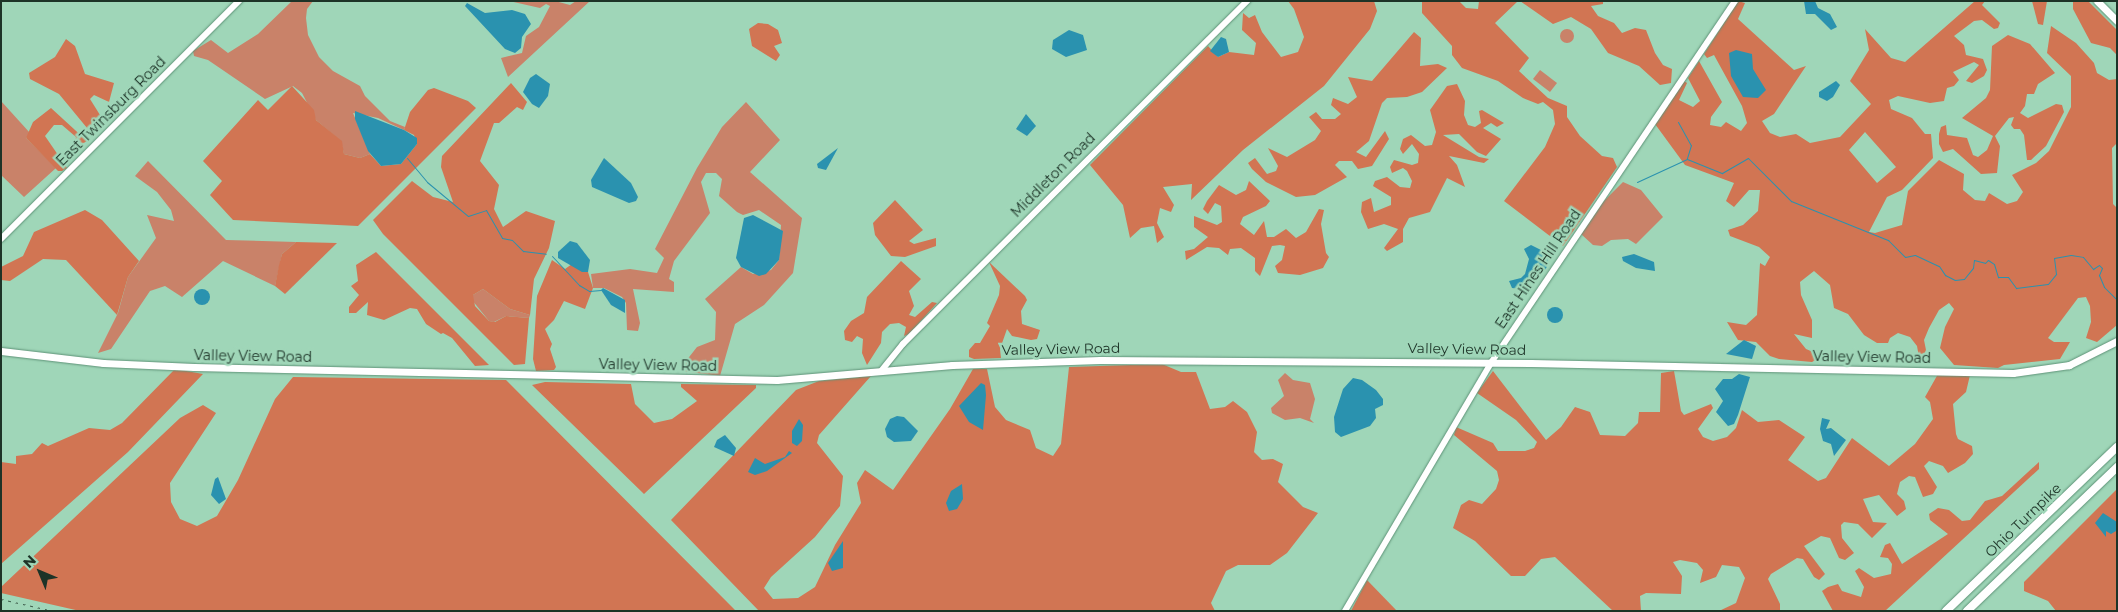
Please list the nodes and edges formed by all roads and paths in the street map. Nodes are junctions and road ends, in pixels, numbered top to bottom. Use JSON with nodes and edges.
{"nodes":[{"id":1,"x":239,"y":1,"type":"edge"},
{"id":2,"x":1247,"y":1,"type":"edge"},
{"id":3,"x":1735,"y":1,"type":"edge"},
{"id":4,"x":2097,"y":1,"type":"edge"},
{"id":5,"x":2117,"y":21,"type":"edge"},
{"id":6,"x":1,"y":239,"type":"edge"},
{"id":7,"x":2117,"y":341,"type":"edge"},
{"id":8,"x":1,"y":351,"type":"edge"},
{"id":9,"x":1491,"y":363,"type":"junction"},
{"id":10,"x":882,"y":370,"type":"junction"},
{"id":11,"x":2117,"y":447,"type":"edge"},
{"id":12,"x":2117,"y":467,"type":"edge"},
{"id":13,"x":1345,"y":611,"type":"edge"},
{"id":14,"x":1946,"y":611,"type":"edge"},
{"id":15,"x":1967,"y":611,"type":"edge"}],
"edges":[{"from":1,"to":6,"type":"street","name":"East Twinsburg Road"},
{"from":2,"to":10,"type":"street","name":"Middleton Road"},
{"from":3,"to":9,"type":"street","name":"East Hines Hill Road"},
{"from":4,"to":5,"type":"main road"},
{"from":7,"to":9,"type":"main road","name":"Valley View Road"},
{"from":8,"to":10,"type":"main road","name":"Valley View Road"},
{"from":9,"to":10,"type":"main road","name":"Valley View Road"},
{"from":9,"to":13,"type":"street","name":"East Hines Hill Road"},
{"from":11,"to":14,"type":"highway","name":"Ohio Turnpike"},
{"from":12,"to":15,"type":"highway","name":"Ohio Turnpike"}]}
